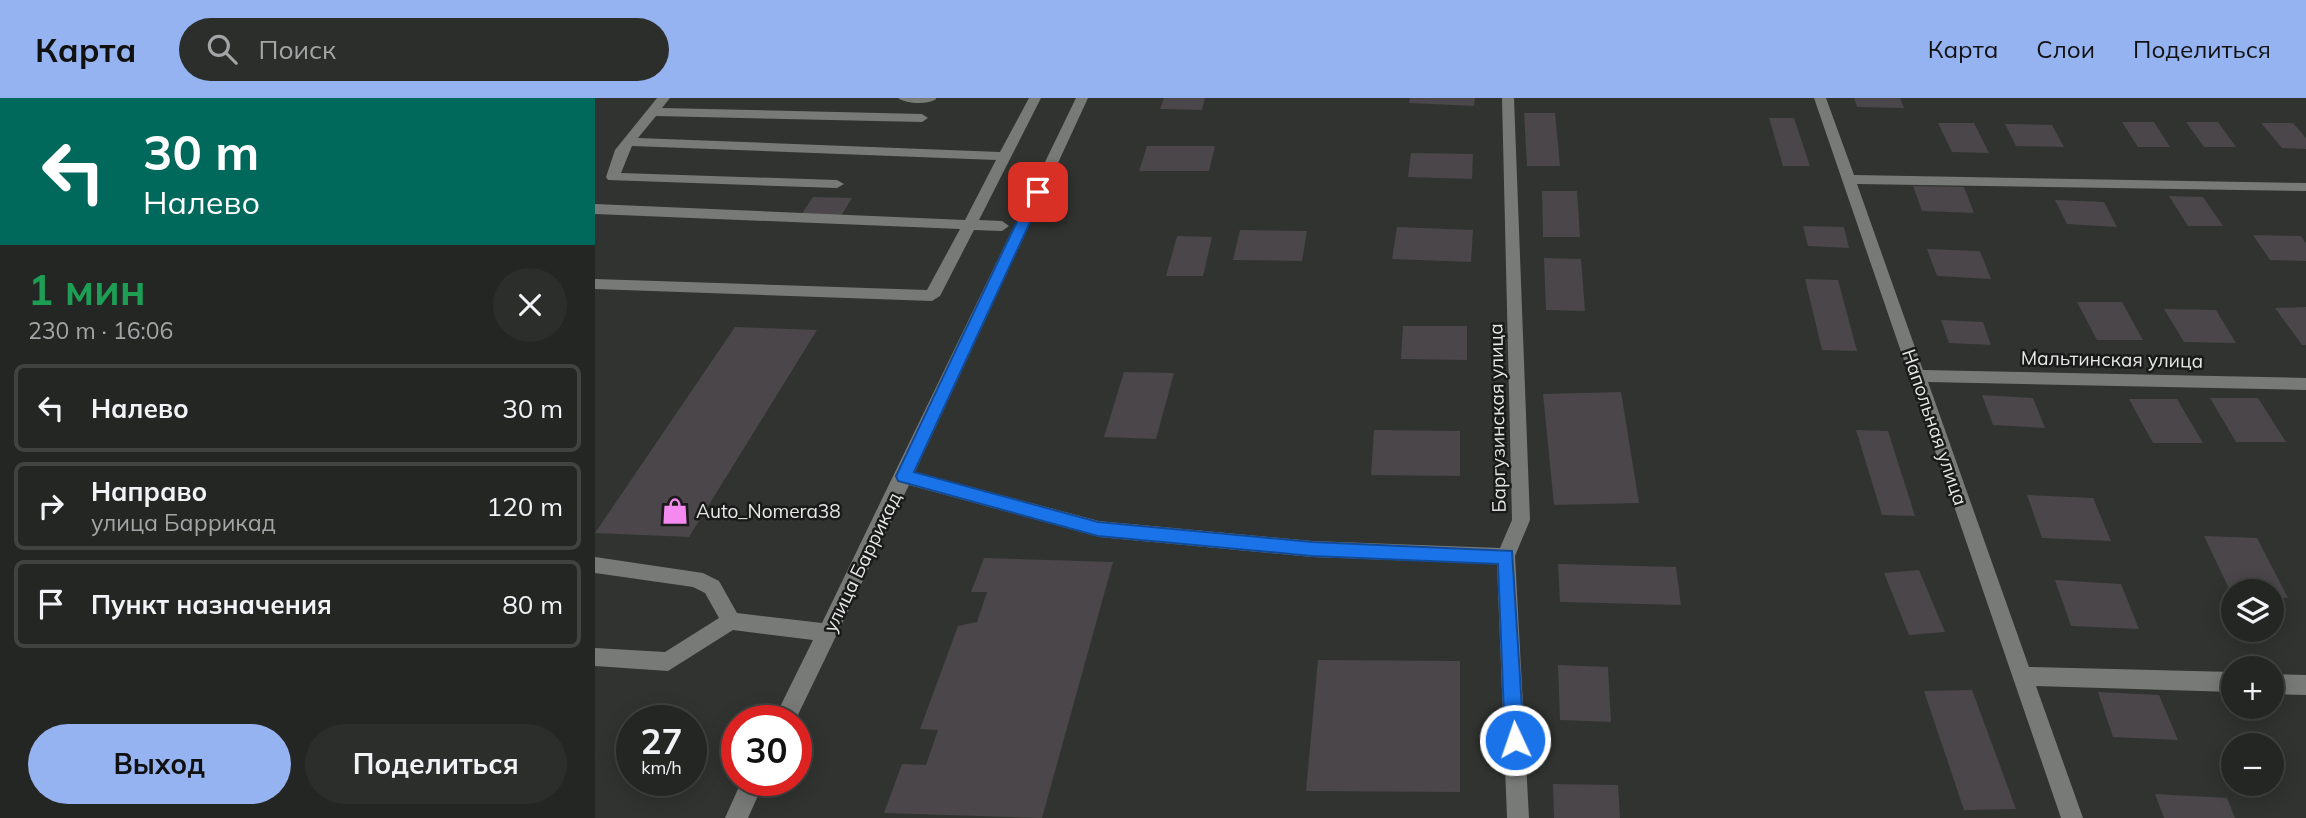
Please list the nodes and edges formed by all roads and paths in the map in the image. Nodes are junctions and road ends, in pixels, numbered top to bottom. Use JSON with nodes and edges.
{"nodes":[{"id":1,"x":664,"y":98,"type":"edge"},
{"id":2,"x":904,"y":98,"type":"edge"},
{"id":3,"x":1035,"y":98,"type":"edge"},
{"id":4,"x":1082,"y":98,"type":"edge"},
{"id":5,"x":1507,"y":98,"type":"edge"},
{"id":6,"x":1820,"y":98,"type":"edge"},
{"id":7,"x":930,"y":99,"type":"edge"},
{"id":8,"x":653,"y":112,"type":"junction"},
{"id":9,"x":922,"y":118,"type":"dead end"},
{"id":10,"x":628,"y":142,"type":"junction"},
{"id":11,"x":1004,"y":156,"type":"junction"},
{"id":12,"x":1848,"y":178,"type":"junction"},
{"id":13,"x":837,"y":184,"type":"dead end"},
{"id":14,"x":2306,"y":187,"type":"edge"},
{"id":15,"x":595,"y":209,"type":"edge"},
{"id":16,"x":969,"y":225,"type":"junction"},
{"id":17,"x":1002,"y":226,"type":"dead end"},
{"id":18,"x":595,"y":284,"type":"edge"},
{"id":19,"x":1917,"y":376,"type":"junction"},
{"id":20,"x":2306,"y":384,"type":"edge"},
{"id":21,"x":904,"y":476,"type":"junction"},
{"id":22,"x":1506,"y":556,"type":"junction"},
{"id":23,"x":595,"y":565,"type":"edge"},
{"id":24,"x":731,"y":621,"type":"junction"},
{"id":25,"x":827,"y":633,"type":"junction"},
{"id":26,"x":595,"y":657,"type":"edge"},
{"id":27,"x":2022,"y":676,"type":"junction"},
{"id":28,"x":2221,"y":682,"type":"edge"},
{"id":29,"x":2284,"y":684,"type":"edge"},
{"id":30,"x":2306,"y":685,"type":"edge"},
{"id":31,"x":792,"y":705,"type":"edge"},
{"id":32,"x":746,"y":796,"type":"edge"},
{"id":33,"x":736,"y":818,"type":"edge"},
{"id":34,"x":1518,"y":818,"type":"edge"},
{"id":35,"x":2072,"y":818,"type":"edge"}],
"edges":[{"from":1,"to":8,"type":"street"},
{"from":2,"to":7,"type":"street"},
{"from":3,"to":11,"type":"street"},
{"from":4,"to":21,"type":"street","name":"улица Баррикад"},
{"from":5,"to":22,"type":"street","name":"Баргузинская улица"},
{"from":6,"to":12,"type":"street","name":"Напольная улица"},
{"from":8,"to":9,"type":"street"},
{"from":8,"to":10,"type":"street"},
{"from":10,"to":11,"type":"street"},
{"from":10,"to":13,"type":"street"},
{"from":11,"to":16,"type":"street"},
{"from":12,"to":14,"type":"street"},
{"from":12,"to":19,"type":"street","name":"Напольная улица"},
{"from":15,"to":16,"type":"street"},
{"from":16,"to":17,"type":"street"},
{"from":16,"to":18,"type":"street"},
{"from":19,"to":20,"type":"street","name":"Мальтинская улица"},
{"from":19,"to":27,"type":"street","name":"Напольная улица"},
{"from":21,"to":22,"type":"street"},
{"from":21,"to":25,"type":"street","name":"улица Баррикад"},
{"from":22,"to":34,"type":"street","name":"Баргузинская улица"},
{"from":23,"to":24,"type":"street"},
{"from":24,"to":25,"type":"street"},
{"from":24,"to":26,"type":"street"},
{"from":25,"to":31,"type":"street","name":"улица Баррикад"},
{"from":27,"to":28,"type":"street"},
{"from":27,"to":35,"type":"street","name":"Напольная улица"},
{"from":29,"to":30,"type":"street"},
{"from":32,"to":33,"type":"street"}]}
